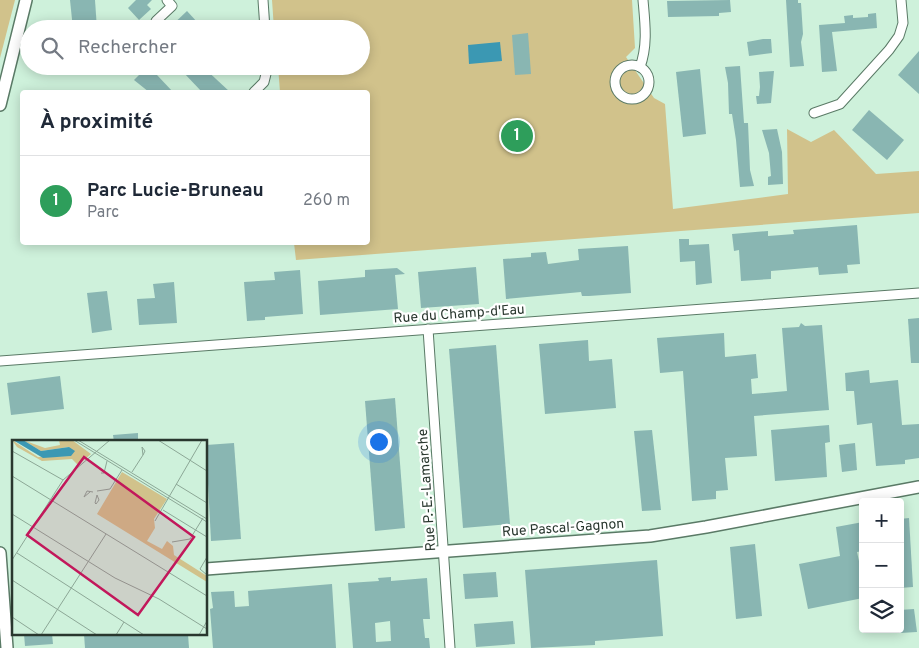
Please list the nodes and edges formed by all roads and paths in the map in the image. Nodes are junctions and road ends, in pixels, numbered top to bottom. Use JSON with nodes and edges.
{"nodes":[{"id":1,"x":26,"y":0,"type":"edge"},
{"id":2,"x":167,"y":0,"type":"edge"},
{"id":3,"x":263,"y":0,"type":"edge"},
{"id":4,"x":643,"y":0,"type":"edge"},
{"id":5,"x":901,"y":0,"type":"edge"},
{"id":6,"x":21,"y":20,"type":"edge"},
{"id":7,"x":157,"y":20,"type":"edge"},
{"id":8,"x":264,"y":20,"type":"edge"},
{"id":9,"x":20,"y":24,"type":"edge"},
{"id":10,"x":640,"y":67,"type":"dead end"},
{"id":11,"x":266,"y":75,"type":"edge"},
{"id":12,"x":256,"y":90,"type":"edge"},
{"id":13,"x":0,"y":105,"type":"edge"},
{"id":14,"x":814,"y":112,"type":"dead end"},
{"id":15,"x":919,"y":293,"type":"edge"},
{"id":16,"x":428,"y":330,"type":"junction"},
{"id":17,"x":0,"y":361,"type":"edge"},
{"id":18,"x":919,"y":486,"type":"edge"},
{"id":19,"x":445,"y":552,"type":"junction"},
{"id":20,"x":0,"y":553,"type":"edge"},
{"id":21,"x":208,"y":569,"type":"edge"},
{"id":22,"x":5,"y":583,"type":"edge"},
{"id":23,"x":7,"y":648,"type":"edge"},
{"id":24,"x":450,"y":648,"type":"edge"}],
"edges":[{"from":1,"to":6,"type":"street"},
{"from":2,"to":7,"type":"street"},
{"from":3,"to":8,"type":"street"},
{"from":4,"to":10,"type":"street"},
{"from":5,"to":14,"type":"street"},
{"from":9,"to":13,"type":"street"},
{"from":11,"to":12,"type":"street"},
{"from":15,"to":16,"type":"street","name":"Rue du Champ-d'Eau"},
{"from":16,"to":17,"type":"street","name":"Rue du Champ-d'Eau"},
{"from":16,"to":19,"type":"street","name":"Rue P.-E.-Lamarche"},
{"from":18,"to":19,"type":"street","name":"Rue Pascal-Gagnon"},
{"from":19,"to":21,"type":"street","name":"Rue Pascal-Gagnon"},
{"from":19,"to":24,"type":"street","name":"Rue P.-E.-Lamarche"},
{"from":20,"to":22,"type":"street"},
{"from":22,"to":23,"type":"street"}]}
